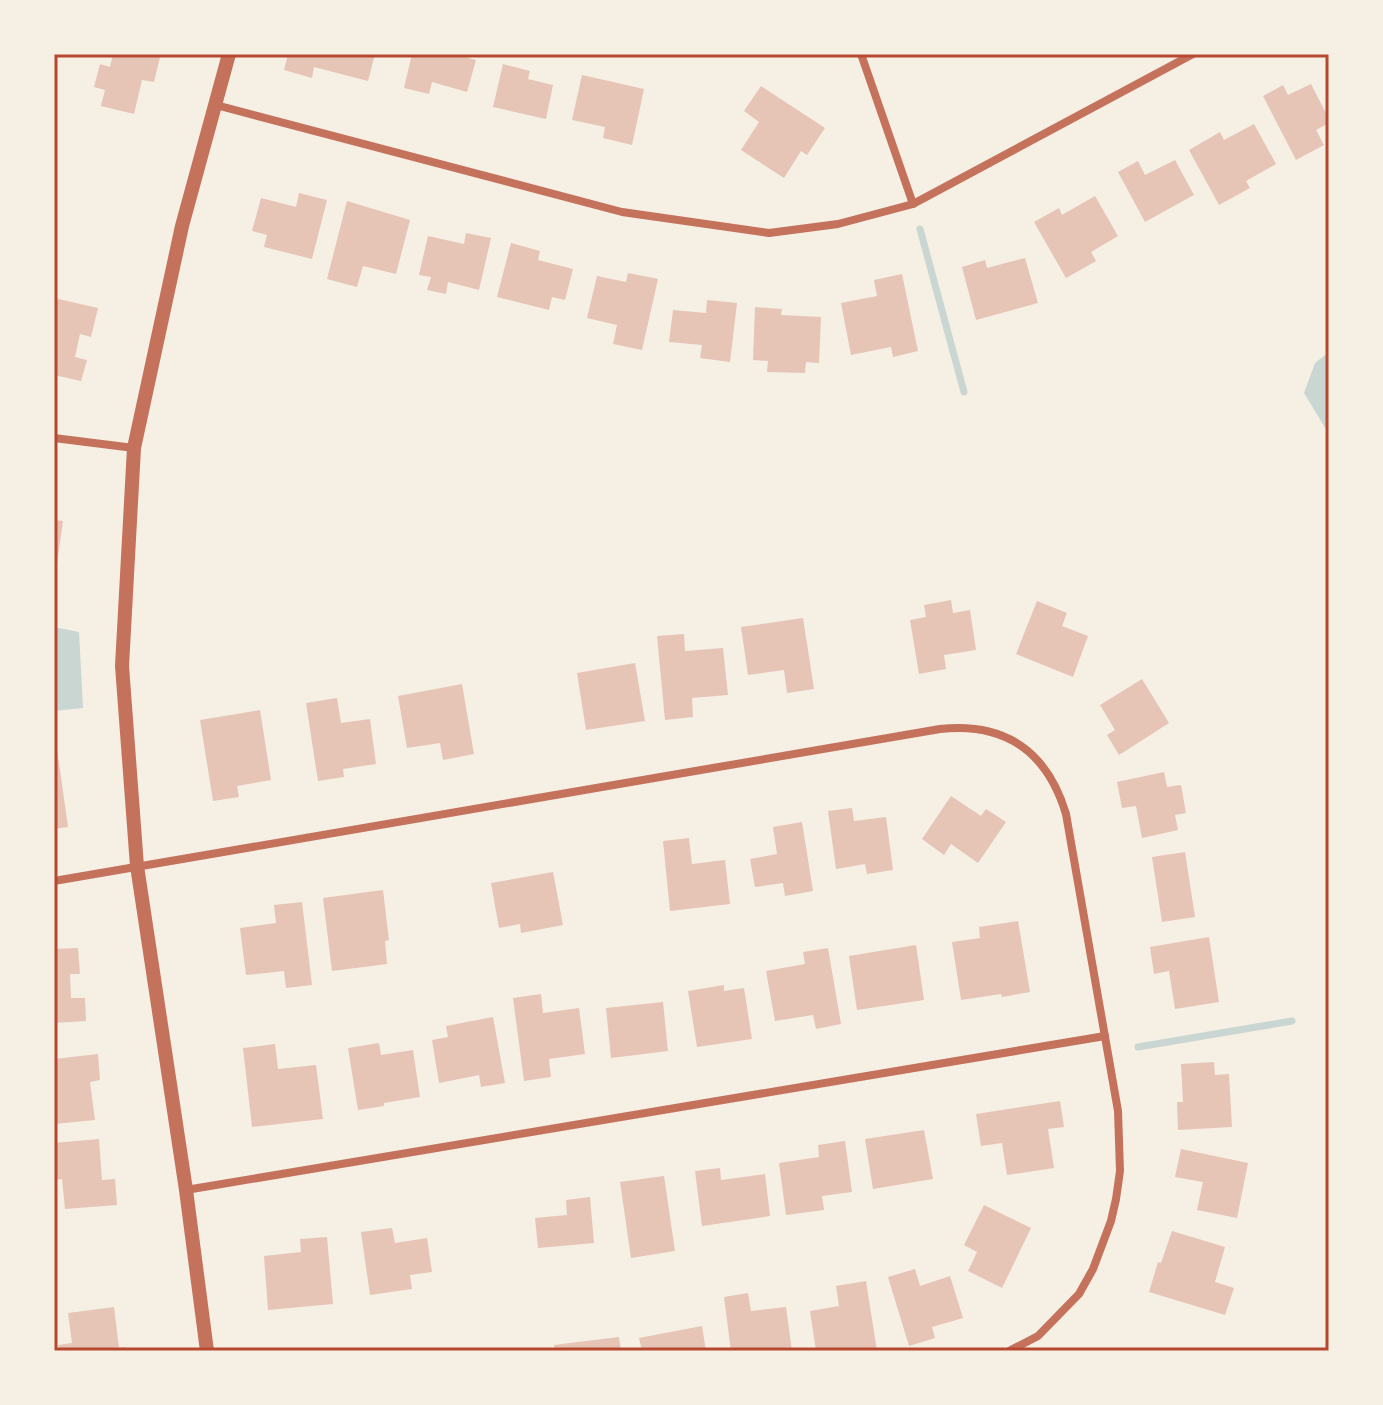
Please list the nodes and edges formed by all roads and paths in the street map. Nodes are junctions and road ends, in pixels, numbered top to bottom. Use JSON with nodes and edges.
{"nodes":[{"id":1,"x":229,"y":54,"type":"edge"},
{"id":2,"x":861,"y":54,"type":"edge"},
{"id":3,"x":1193,"y":54,"type":"edge"},
{"id":4,"x":216,"y":105,"type":"junction"},
{"id":5,"x":913,"y":204,"type":"junction"},
{"id":6,"x":54,"y":438,"type":"edge"},
{"id":7,"x":134,"y":448,"type":"junction"},
{"id":8,"x":137,"y":866,"type":"junction"},
{"id":9,"x":54,"y":881,"type":"edge"},
{"id":10,"x":1105,"y":1036,"type":"junction"},
{"id":11,"x":186,"y":1190,"type":"junction"},
{"id":12,"x":207,"y":1351,"type":"edge"},
{"id":13,"x":1009,"y":1351,"type":"edge"}],
"edges":[{"from":1,"to":4,"type":"street"},
{"from":2,"to":5,"type":"street"},
{"from":3,"to":5,"type":"street"},
{"from":4,"to":5,"type":"street"},
{"from":4,"to":7,"type":"street"},
{"from":6,"to":7,"type":"street"},
{"from":7,"to":8,"type":"street"},
{"from":8,"to":9,"type":"street"},
{"from":8,"to":10,"type":"street"},
{"from":8,"to":11,"type":"street"},
{"from":10,"to":11,"type":"street"},
{"from":10,"to":13,"type":"street"},
{"from":11,"to":12,"type":"street"}]}
